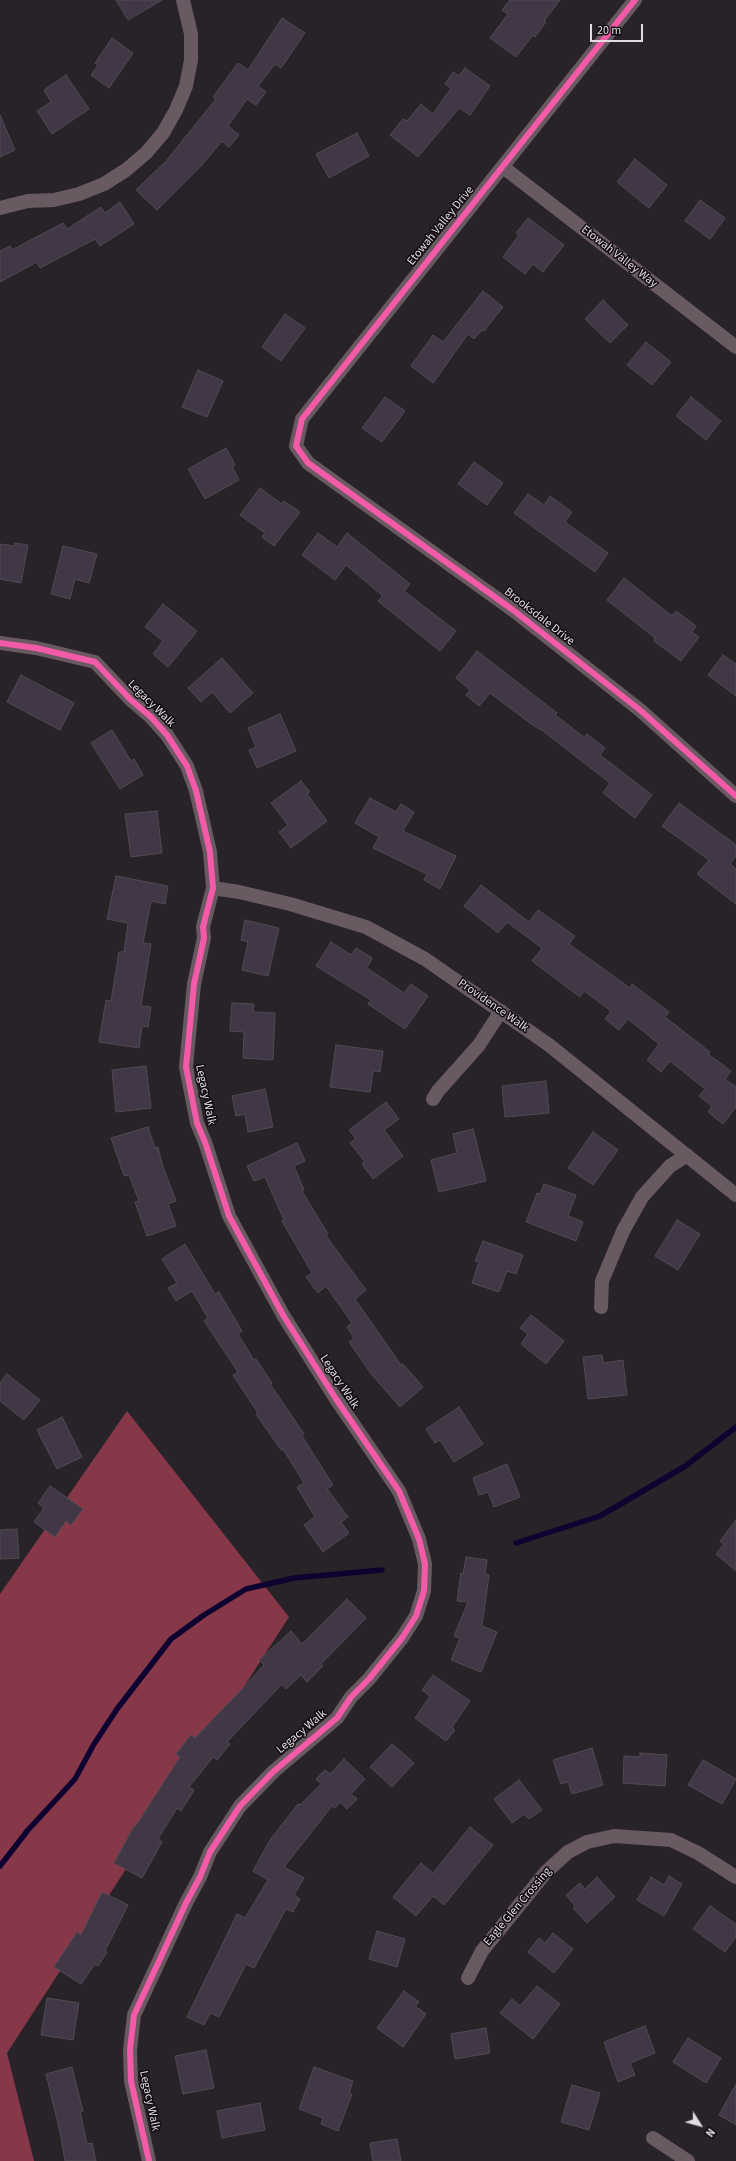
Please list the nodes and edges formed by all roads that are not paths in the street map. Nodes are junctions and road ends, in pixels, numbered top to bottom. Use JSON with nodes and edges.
{"nodes":[{"id":1,"x":183,"y":0,"type":"edge"},
{"id":2,"x":635,"y":0,"type":"edge"},
{"id":3,"x":503,"y":167,"type":"junction"},
{"id":4,"x":0,"y":208,"type":"edge"},
{"id":5,"x":736,"y":347,"type":"edge"},
{"id":6,"x":317,"y":470,"type":"joint"},
{"id":7,"x":0,"y":643,"type":"edge"},
{"id":8,"x":736,"y":796,"type":"edge"},
{"id":9,"x":213,"y":888,"type":"junction"},
{"id":10,"x":501,"y":1011,"type":"junction"},
{"id":11,"x":433,"y":1099,"type":"dead end"},
{"id":12,"x":687,"y":1155,"type":"junction"},
{"id":13,"x":736,"y":1195,"type":"edge"},
{"id":14,"x":601,"y":1307,"type":"dead end"},
{"id":15,"x":736,"y":1877,"type":"edge"},
{"id":16,"x":468,"y":1978,"type":"dead end"},
{"id":17,"x":653,"y":2138,"type":"dead end"},
{"id":18,"x":149,"y":2161,"type":"edge"},
{"id":19,"x":688,"y":2161,"type":"edge"}],
"edges":[{"from":1,"to":4,"type":"street"},
{"from":2,"to":3,"type":"street","name":"Etowah Valley Drive"},
{"from":3,"to":5,"type":"street","name":"Etowah Valley Way"},
{"from":3,"to":6,"type":"street","name":"Etowah Valley Drive"},
{"from":6,"to":8,"type":"street","name":"Brooksdale Drive"},
{"from":7,"to":9,"type":"street","name":"Legacy Walk"},
{"from":9,"to":10,"type":"street","name":"Providence Walk"},
{"from":9,"to":18,"type":"street","name":"Legacy Walk"},
{"from":10,"to":11,"type":"street"},
{"from":10,"to":12,"type":"street","name":"Providence Walk"},
{"from":12,"to":13,"type":"street","name":"Providence Walk"},
{"from":12,"to":14,"type":"street"},
{"from":15,"to":16,"type":"street","name":"Eagle Glen Crossing"},
{"from":17,"to":19,"type":"street"}]}
